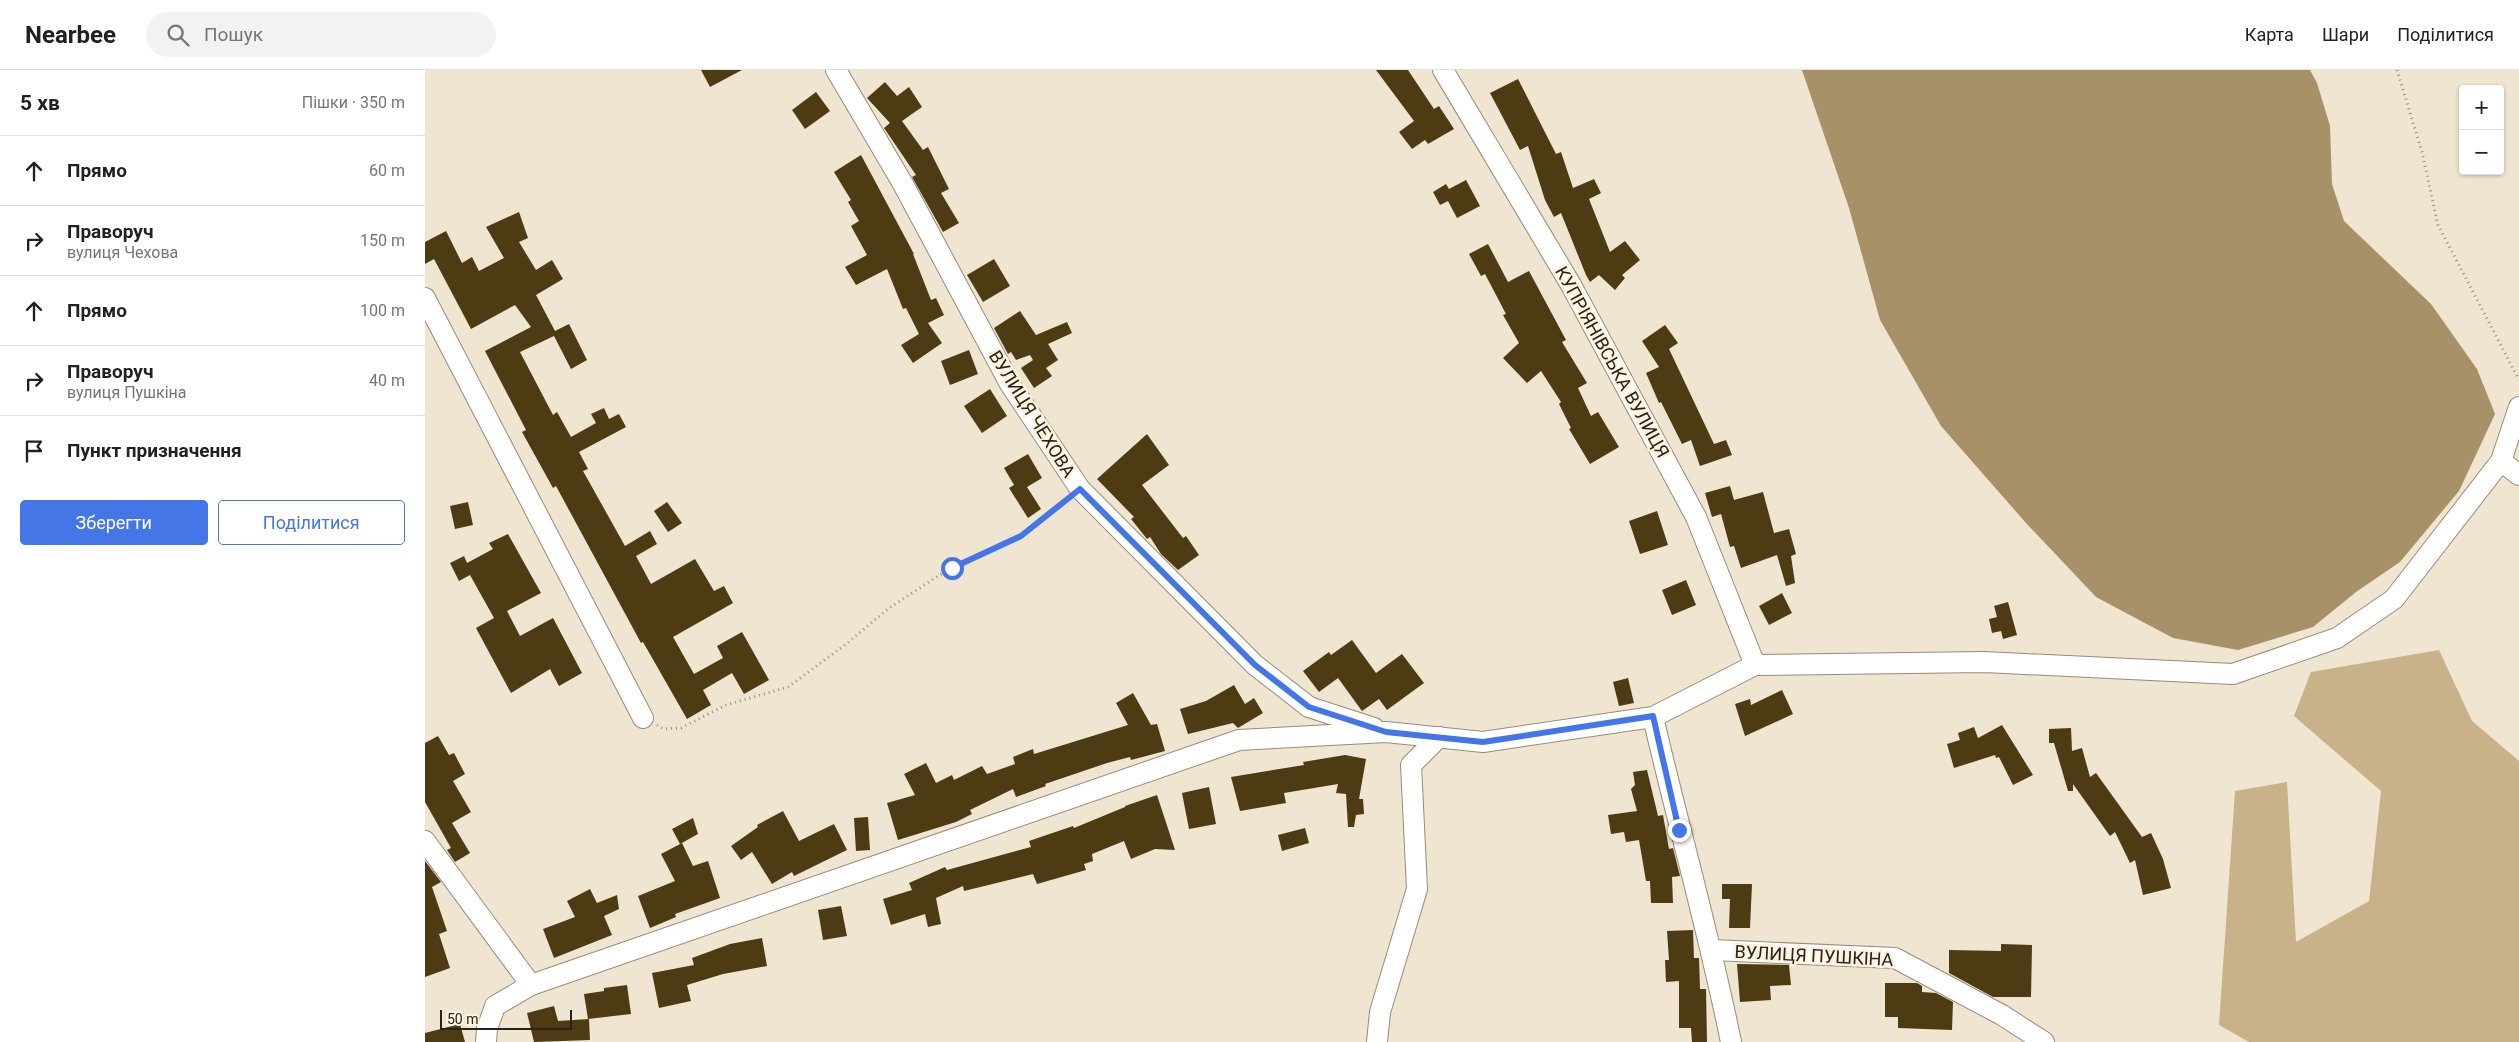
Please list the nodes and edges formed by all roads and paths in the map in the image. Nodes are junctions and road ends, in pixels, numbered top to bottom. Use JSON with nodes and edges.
{"nodes":[{"id":1,"x":836,"y":70,"type":"edge"},
{"id":2,"x":1443,"y":70,"type":"edge"},
{"id":3,"x":2397,"y":70,"type":"edge"},
{"id":4,"x":425,"y":298,"type":"edge"},
{"id":5,"x":2519,"y":380,"type":"edge"},
{"id":6,"x":2519,"y":407,"type":"edge"},
{"id":7,"x":2501,"y":461,"type":"junction"},
{"id":8,"x":2519,"y":475,"type":"edge"},
{"id":9,"x":1080,"y":489,"type":"junction"},
{"id":10,"x":1755,"y":666,"type":"junction"},
{"id":11,"x":1653,"y":716,"type":"junction"},
{"id":12,"x":643,"y":718,"type":"joint"},
{"id":13,"x":1386,"y":732,"type":"junction"},
{"id":14,"x":1439,"y":738,"type":"junction"},
{"id":15,"x":425,"y":841,"type":"edge"},
{"id":16,"x":1712,"y":950,"type":"junction"},
{"id":17,"x":531,"y":985,"type":"junction"},
{"id":18,"x":486,"y":1042,"type":"edge"},
{"id":19,"x":1377,"y":1042,"type":"edge"},
{"id":20,"x":1731,"y":1042,"type":"edge"},
{"id":21,"x":2044,"y":1042,"type":"edge"}],
"edges":[{"from":1,"to":9,"type":"street","name":"ВУЛИЦЯ ЧЕХОВА"},
{"from":2,"to":10,"type":"street","name":"КУПРІЯНІВСЬКА ВУЛИЦЯ"},
{"from":3,"to":5,"type":"path"},
{"from":4,"to":12,"type":"street"},
{"from":6,"to":7,"type":"street"},
{"from":7,"to":8,"type":"street"},
{"from":7,"to":10,"type":"street"},
{"from":9,"to":12,"type":"path"},
{"from":9,"to":13,"type":"street","name":"ВУЛИЦЯ ЧЕХОВА"},
{"from":10,"to":11,"type":"street"},
{"from":11,"to":14,"type":"street"},
{"from":11,"to":16,"type":"street","name":"ВУЛИЦЯ ПУШКІНА"},
{"from":13,"to":14,"type":"street"},
{"from":13,"to":17,"type":"street"},
{"from":14,"to":19,"type":"street"},
{"from":15,"to":17,"type":"street"},
{"from":16,"to":20,"type":"street","name":"ВУЛИЦЯ ПУШКІНА"},
{"from":16,"to":21,"type":"street","name":"ВУЛИЦЯ ПУШКІНА"},
{"from":17,"to":18,"type":"street"}]}
